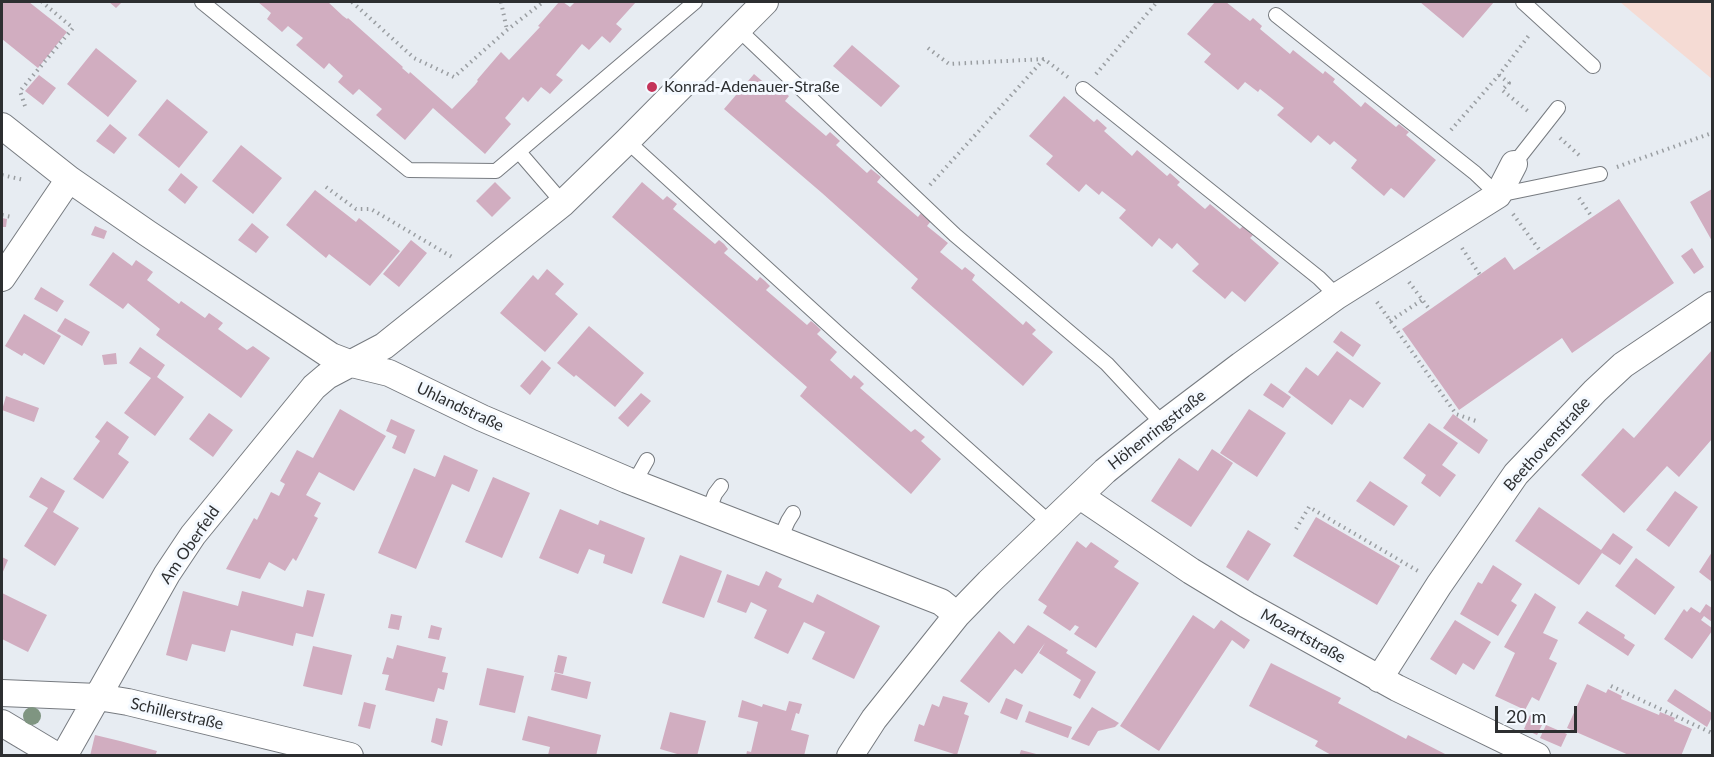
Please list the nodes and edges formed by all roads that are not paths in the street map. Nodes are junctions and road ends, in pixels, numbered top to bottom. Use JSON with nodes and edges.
{"nodes":[{"id":1,"x":202,"y":2,"type":"edge"},
{"id":2,"x":695,"y":2,"type":"edge"},
{"id":3,"x":765,"y":2,"type":"edge"},
{"id":4,"x":1523,"y":2,"type":"edge"},
{"id":5,"x":1276,"y":15,"type":"dead end"},
{"id":6,"x":737,"y":28,"type":"junction"},
{"id":7,"x":1593,"y":66,"type":"dead end"},
{"id":8,"x":1083,"y":89,"type":"road end"},
{"id":9,"x":1558,"y":108,"type":"dead end"},
{"id":10,"x":2,"y":126,"type":"edge"},
{"id":11,"x":627,"y":141,"type":"junction"},
{"id":12,"x":519,"y":152,"type":"junction"},
{"id":13,"x":1514,"y":164,"type":"joint"},
{"id":14,"x":1600,"y":174,"type":"road end"},
{"id":15,"x":62,"y":189,"type":"junction"},
{"id":16,"x":1504,"y":202,"type":"junction"},
{"id":17,"x":563,"y":203,"type":"junction"},
{"id":18,"x":2,"y":278,"type":"edge"},
{"id":19,"x":1337,"y":296,"type":"junction"},
{"id":20,"x":1713,"y":305,"type":"edge"},
{"id":21,"x":352,"y":364,"type":"junction"},
{"id":22,"x":1163,"y":424,"type":"junction"},
{"id":23,"x":646,"y":460,"type":"dead end"},
{"id":24,"x":634,"y":483,"type":"junction"},
{"id":25,"x":721,"y":486,"type":"dead end"},
{"id":26,"x":1080,"y":496,"type":"junction"},
{"id":27,"x":708,"y":512,"type":"junction"},
{"id":28,"x":794,"y":513,"type":"dead end"},
{"id":29,"x":1050,"y":523,"type":"junction"},
{"id":30,"x":780,"y":539,"type":"junction"},
{"id":31,"x":957,"y":615,"type":"junction"},
{"id":32,"x":1379,"y":679,"type":"junction"},
{"id":33,"x":2,"y":693,"type":"edge"},
{"id":34,"x":98,"y":697,"type":"junction"},
{"id":35,"x":2,"y":723,"type":"edge"},
{"id":36,"x":57,"y":756,"type":"edge"},
{"id":37,"x":64,"y":756,"type":"edge"},
{"id":38,"x":350,"y":756,"type":"edge"},
{"id":39,"x":850,"y":756,"type":"edge"},
{"id":40,"x":1538,"y":756,"type":"edge"}],
"edges":[{"from":1,"to":12,"type":"lane"},
{"from":2,"to":12,"type":"lane"},
{"from":3,"to":6,"type":"street"},
{"from":4,"to":7,"type":"lane"},
{"from":5,"to":16,"type":"lane"},
{"from":6,"to":11,"type":"street"},
{"from":6,"to":22,"type":"lane"},
{"from":8,"to":19,"type":"lane"},
{"from":9,"to":13,"type":"lane"},
{"from":10,"to":15,"type":"street","name":"Uhlandstraße"},
{"from":11,"to":17,"type":"street"},
{"from":11,"to":29,"type":"lane"},
{"from":12,"to":17,"type":"lane"},
{"from":13,"to":16,"type":"street"},
{"from":14,"to":16,"type":"lane"},
{"from":15,"to":18,"type":"street"},
{"from":15,"to":21,"type":"street","name":"Uhlandstraße"},
{"from":16,"to":19,"type":"street","name":"Höhenringstraße"},
{"from":17,"to":21,"type":"street"},
{"from":19,"to":22,"type":"street","name":"Höhenringstraße"},
{"from":20,"to":32,"type":"street","name":"Beethovenstraße"},
{"from":21,"to":24,"type":"street","name":"Uhlandstraße"},
{"from":21,"to":34,"type":"street","name":"Am Oberfeld"},
{"from":22,"to":26,"type":"street","name":"Höhenringstraße"},
{"from":23,"to":24,"type":"lane"},
{"from":24,"to":27,"type":"street","name":"Uhlandstraße"},
{"from":25,"to":27,"type":"lane"},
{"from":26,"to":29,"type":"street","name":"Höhenringstraße"},
{"from":26,"to":32,"type":"street","name":"Mozartstraße"},
{"from":27,"to":30,"type":"street","name":"Uhlandstraße"},
{"from":28,"to":30,"type":"lane"},
{"from":29,"to":31,"type":"street","name":"Höhenringstraße"},
{"from":30,"to":31,"type":"street","name":"Uhlandstraße"},
{"from":31,"to":39,"type":"street","name":"Höhenringstraße"},
{"from":32,"to":40,"type":"street","name":"Mozartstraße"},
{"from":33,"to":34,"type":"street","name":"Schillerstraße"},
{"from":34,"to":37,"type":"street","name":"Am Oberfeld"},
{"from":34,"to":38,"type":"street","name":"Schillerstraße"},
{"from":35,"to":36,"type":"street"}]}
